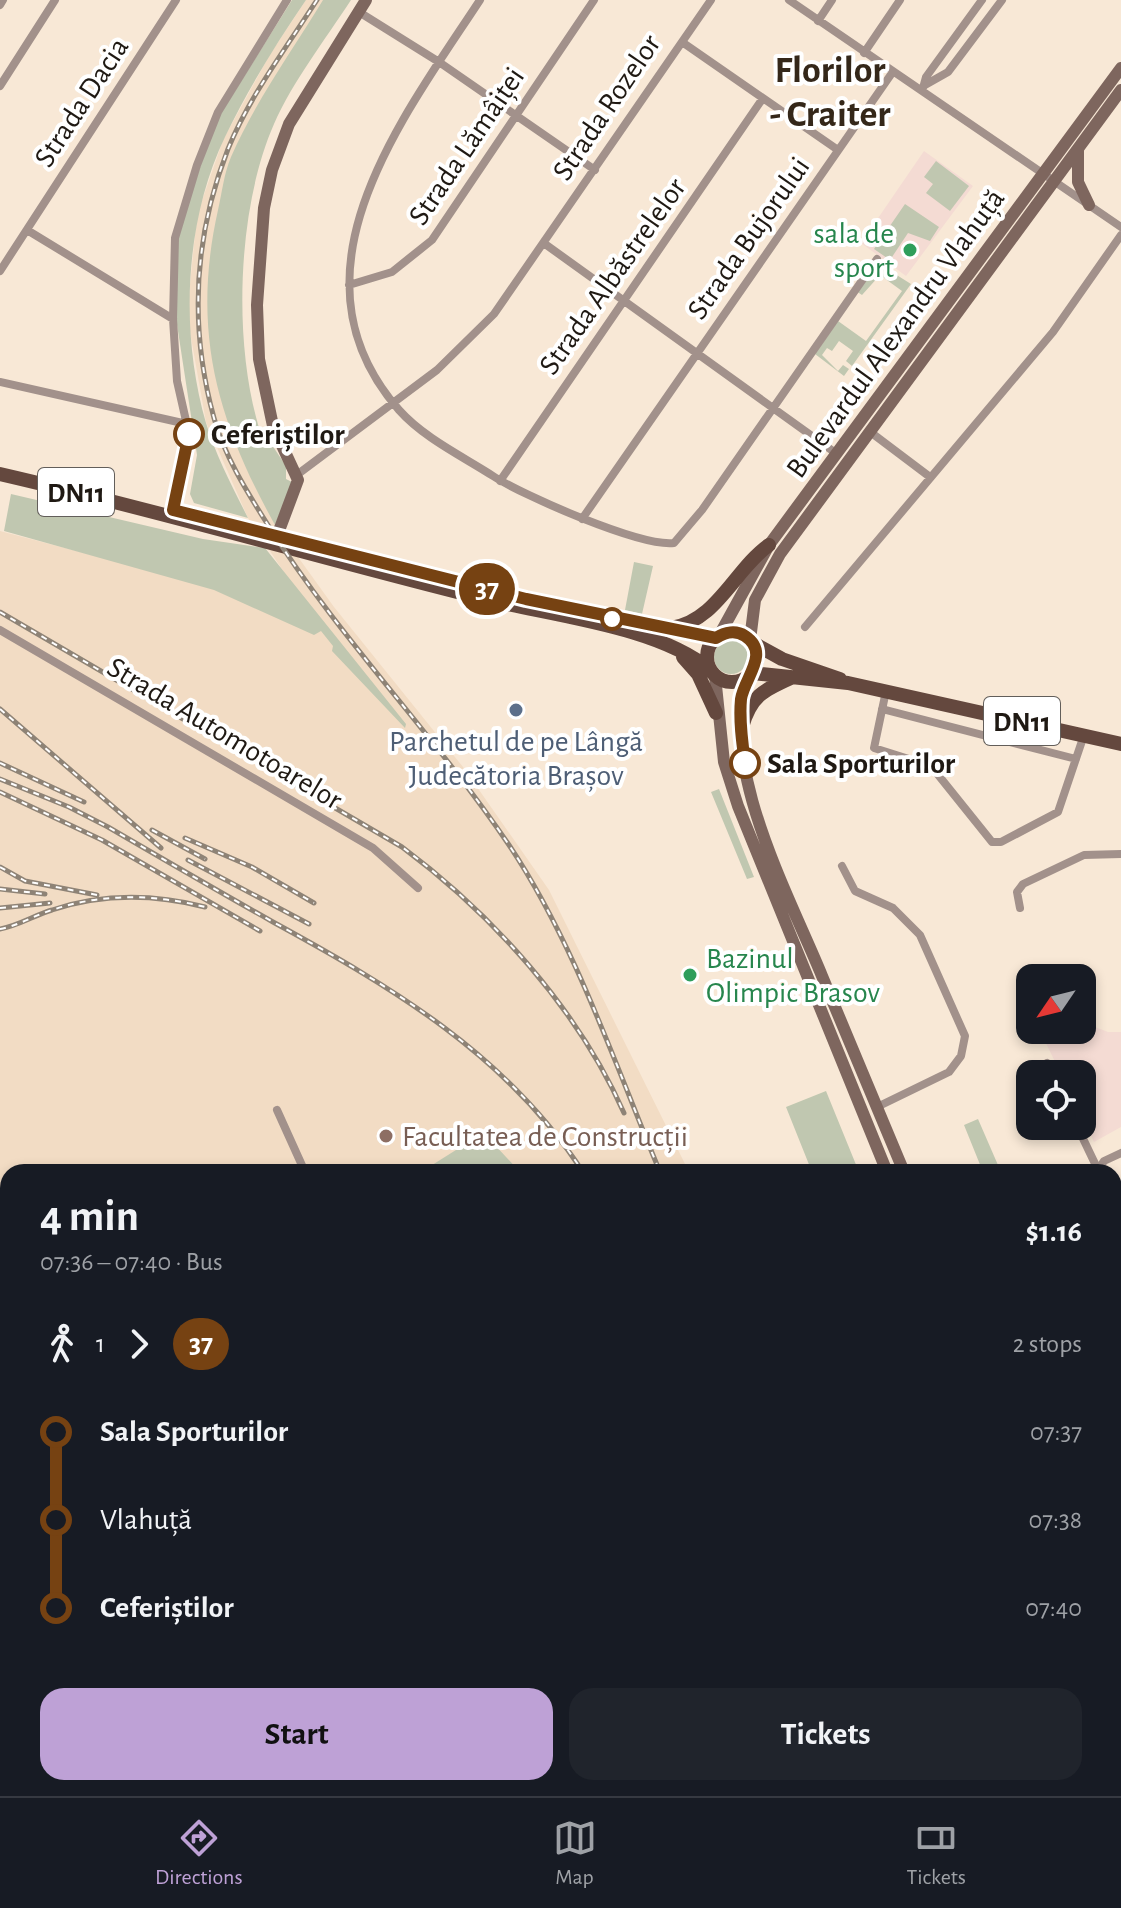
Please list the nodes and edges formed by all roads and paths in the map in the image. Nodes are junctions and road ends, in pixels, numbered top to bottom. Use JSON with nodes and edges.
{"nodes":[{"id":1,"x":3,"y":0,"type":"edge"},
{"id":2,"x":55,"y":0,"type":"edge"},
{"id":3,"x":176,"y":0,"type":"edge"},
{"id":4,"x":287,"y":0,"type":"edge"},
{"id":5,"x":480,"y":0,"type":"edge"},
{"id":6,"x":594,"y":0,"type":"edge"},
{"id":7,"x":711,"y":0,"type":"edge"},
{"id":8,"x":789,"y":0,"type":"edge"},
{"id":9,"x":900,"y":0,"type":"edge"},
{"id":10,"x":982,"y":0,"type":"edge"},
{"id":11,"x":1002,"y":0,"type":"edge"},
{"id":12,"x":829,"y":2,"type":"edge"},
{"id":13,"x":0,"y":5,"type":"edge"},
{"id":14,"x":362,"y":6,"type":"edge"},
{"id":15,"x":818,"y":21,"type":"junction"},
{"id":16,"x":682,"y":42,"type":"junction"},
{"id":17,"x":864,"y":53,"type":"junction"},
{"id":18,"x":439,"y":62,"type":"junction"},
{"id":19,"x":1121,"y":68,"type":"edge"},
{"id":20,"x":892,"y":73,"type":"junction"},
{"id":21,"x":0,"y":86,"type":"edge"},
{"id":22,"x":923,"y":89,"type":"junction"},
{"id":23,"x":1121,"y":90,"type":"edge"},
{"id":24,"x":763,"y":98,"type":"junction"},
{"id":25,"x":1117,"y":104,"type":"edge"},
{"id":26,"x":516,"y":115,"type":"junction"},
{"id":27,"x":838,"y":150,"type":"junction"},
{"id":28,"x":1078,"y":151,"type":"junction"},
{"id":29,"x":595,"y":170,"type":"junction"},
{"id":30,"x":1048,"y":180,"type":"junction"},
{"id":31,"x":1089,"y":205,"type":"junction"},
{"id":32,"x":1121,"y":227,"type":"edge"},
{"id":33,"x":27,"y":230,"type":"junction"},
{"id":34,"x":1121,"y":235,"type":"edge"},
{"id":35,"x":545,"y":244,"type":"junction"},
{"id":36,"x":877,"y":259,"type":"dead end"},
{"id":37,"x":0,"y":271,"type":"edge"},
{"id":38,"x":349,"y":285,"type":"junction"},
{"id":39,"x":625,"y":300,"type":"junction"},
{"id":40,"x":173,"y":319,"type":"junction"},
{"id":41,"x":698,"y":351,"type":"junction"},
{"id":42,"x":0,"y":382,"type":"edge"},
{"id":43,"x":393,"y":402,"type":"junction"},
{"id":44,"x":774,"y":405,"type":"junction"},
{"id":45,"x":187,"y":424,"type":"junction"},
{"id":46,"x":869,"y":431,"type":"junction"},
{"id":47,"x":837,"y":454,"type":"junction"},
{"id":48,"x":0,"y":474,"type":"edge"},
{"id":49,"x":298,"y":474,"type":"junction"},
{"id":50,"x":930,"y":477,"type":"junction"},
{"id":51,"x":500,"y":481,"type":"junction"},
{"id":52,"x":152,"y":509,"type":"junction"},
{"id":53,"x":173,"y":510,"type":"junction"},
{"id":54,"x":582,"y":519,"type":"junction"},
{"id":55,"x":277,"y":536,"type":"junction"},
{"id":56,"x":769,"y":545,"type":"junction"},
{"id":57,"x":805,"y":627,"type":"dead end"},
{"id":58,"x":659,"y":629,"type":"junction"},
{"id":59,"x":0,"y":630,"type":"edge"},
{"id":60,"x":718,"y":636,"type":"junction"},
{"id":61,"x":752,"y":642,"type":"junction"},
{"id":62,"x":672,"y":646,"type":"junction"},
{"id":63,"x":712,"y":673,"type":"junction"},
{"id":64,"x":750,"y":674,"type":"junction"},
{"id":65,"x":794,"y":676,"type":"junction"},
{"id":66,"x":848,"y":683,"type":"junction"},
{"id":67,"x":886,"y":691,"type":"junction"},
{"id":68,"x":882,"y":709,"type":"junction"},
{"id":69,"x":716,"y":713,"type":"junction"},
{"id":70,"x":742,"y":727,"type":"junction"},
{"id":71,"x":1084,"y":735,"type":"junction"},
{"id":72,"x":1121,"y":744,"type":"edge"},
{"id":73,"x":1076,"y":759,"type":"junction"},
{"id":74,"x":1121,"y":854,"type":"edge"},
{"id":75,"x":842,"y":866,"type":"dead end"},
{"id":76,"x":418,"y":888,"type":"dead end"},
{"id":77,"x":1020,"y":908,"type":"dead end"},
{"id":78,"x":877,"y":1107,"type":"junction"},
{"id":79,"x":277,"y":1110,"type":"dead end"},
{"id":80,"x":1084,"y":1140,"type":"edge"},
{"id":81,"x":1121,"y":1153,"type":"edge"},
{"id":82,"x":301,"y":1164,"type":"edge"},
{"id":83,"x":884,"y":1164,"type":"edge"},
{"id":84,"x":901,"y":1164,"type":"edge"},
{"id":85,"x":1095,"y":1164,"type":"edge"},
{"id":86,"x":1102,"y":1164,"type":"edge"}],
"edges":[{"from":1,"to":13,"type":"street"},
{"from":2,"to":21,"type":"street"},
{"from":3,"to":33,"type":"street","name":"Strada Dacia"},
{"from":4,"to":40,"type":"street"},
{"from":5,"to":18,"type":"street"},
{"from":6,"to":26,"type":"street","name":"Strada Lămâiței"},
{"from":7,"to":16,"type":"street","name":"Strada Rozelor"},
{"from":8,"to":15,"type":"street"},
{"from":9,"to":17,"type":"street"},
{"from":10,"to":22,"type":"street"},
{"from":11,"to":22,"type":"street"},
{"from":12,"to":15,"type":"street"},
{"from":14,"to":18,"type":"street"},
{"from":14,"to":49,"type":"main road"},
{"from":15,"to":17,"type":"street"},
{"from":16,"to":24,"type":"street"},
{"from":16,"to":29,"type":"street","name":"Strada Rozelor"},
{"from":17,"to":20,"type":"street"},
{"from":18,"to":26,"type":"street"},
{"from":18,"to":38,"type":"street"},
{"from":19,"to":30,"type":"main road","name":"Bulevardul Alexandru Vlahuță"},
{"from":20,"to":22,"type":"street"},
{"from":20,"to":27,"type":"street","name":"Strada Bujorului"},
{"from":22,"to":30,"type":"street"},
{"from":23,"to":25,"type":"main road","name":"Bulevardul Alexandru Vlahuță"},
{"from":24,"to":27,"type":"street"},
{"from":24,"to":39,"type":"street","name":"Strada Albăstrelelor"},
{"from":25,"to":28,"type":"main road","name":"Bulevardul Alexandru Vlahuță"},
{"from":26,"to":29,"type":"street"},
{"from":26,"to":38,"type":"street","name":"Strada Lămâiței"},
{"from":27,"to":41,"type":"street","name":"Strada Bujorului"},
{"from":28,"to":30,"type":"main road","name":"Bulevardul Alexandru Vlahuță"},
{"from":28,"to":31,"type":"main road"},
{"from":29,"to":35,"type":"street","name":"Strada Rozelor"},
{"from":30,"to":31,"type":"street"},
{"from":30,"to":46,"type":"main road","name":"Bulevardul Alexandru Vlahuță"},
{"from":30,"to":47,"type":"main road","name":"Bulevardul Alexandru Vlahuță"},
{"from":31,"to":32,"type":"street"},
{"from":33,"to":37,"type":"street","name":"Strada Dacia"},
{"from":33,"to":40,"type":"street"},
{"from":34,"to":50,"type":"street"},
{"from":35,"to":39,"type":"street"},
{"from":35,"to":43,"type":"street","name":"Strada Rozelor"},
{"from":36,"to":44,"type":"street"},
{"from":38,"to":43,"type":"street"},
{"from":39,"to":41,"type":"street","name":"Strada Bujorului"},
{"from":39,"to":51,"type":"street","name":"Strada Albăstrelelor"},
{"from":40,"to":45,"type":"street"},
{"from":41,"to":44,"type":"street"},
{"from":41,"to":54,"type":"street","name":"Strada Bujorului"},
{"from":42,"to":45,"type":"street"},
{"from":43,"to":49,"type":"street","name":"Strada Rozelor"},
{"from":43,"to":51,"type":"street"},
{"from":44,"to":47,"type":"street"},
{"from":44,"to":54,"type":"street"},
{"from":45,"to":53,"type":"street"},
{"from":46,"to":50,"type":"street"},
{"from":46,"to":61,"type":"main road","name":"Bulevardul Alexandru Vlahuță"},
{"from":47,"to":56,"type":"main road","name":"Bulevardul Alexandru Vlahuță"},
{"from":48,"to":52,"type":"main road","number":"DN11"},
{"from":49,"to":55,"type":"main road"},
{"from":50,"to":57,"type":"street"},
{"from":51,"to":54,"type":"street"},
{"from":52,"to":53,"type":"main road","number":"DN11"},
{"from":52,"to":62,"type":"main road","number":"DN11"},
{"from":53,"to":55,"type":"main road","number":"DN11"},
{"from":55,"to":58,"type":"main road","number":"DN11"},
{"from":56,"to":58,"type":"main road"},
{"from":56,"to":60,"type":"main road","name":"Bulevardul Alexandru Vlahuță"},
{"from":58,"to":60,"type":"main road","number":"DN11"},
{"from":59,"to":76,"type":"street","name":"Strada Automotoarelor"},
{"from":60,"to":61,"type":"main road"},
{"from":60,"to":63,"type":"main road"},
{"from":61,"to":64,"type":"main road"},
{"from":61,"to":66,"type":"main road","number":"DN11"},
{"from":62,"to":63,"type":"main road","number":"DN11"},
{"from":62,"to":69,"type":"main road"},
{"from":63,"to":64,"type":"main road"},
{"from":63,"to":69,"type":"main road"},
{"from":64,"to":65,"type":"main road","number":"DN11"},
{"from":64,"to":70,"type":"main road"},
{"from":65,"to":66,"type":"main road","number":"DN11"},
{"from":65,"to":70,"type":"main road"},
{"from":66,"to":67,"type":"main road","number":"DN11"},
{"from":67,"to":68,"type":"street"},
{"from":67,"to":71,"type":"main road","number":"DN11"},
{"from":68,"to":73,"type":"street"},
{"from":68,"to":73,"type":"street"},
{"from":69,"to":83,"type":"main road"},
{"from":70,"to":78,"type":"main road"},
{"from":71,"to":72,"type":"main road","number":"DN11"},
{"from":71,"to":73,"type":"street"},
{"from":74,"to":77,"type":"street"},
{"from":75,"to":78,"type":"street"},
{"from":78,"to":84,"type":"main road"},
{"from":79,"to":82,"type":"street"},
{"from":80,"to":85,"type":"street"},
{"from":81,"to":86,"type":"street"}]}
